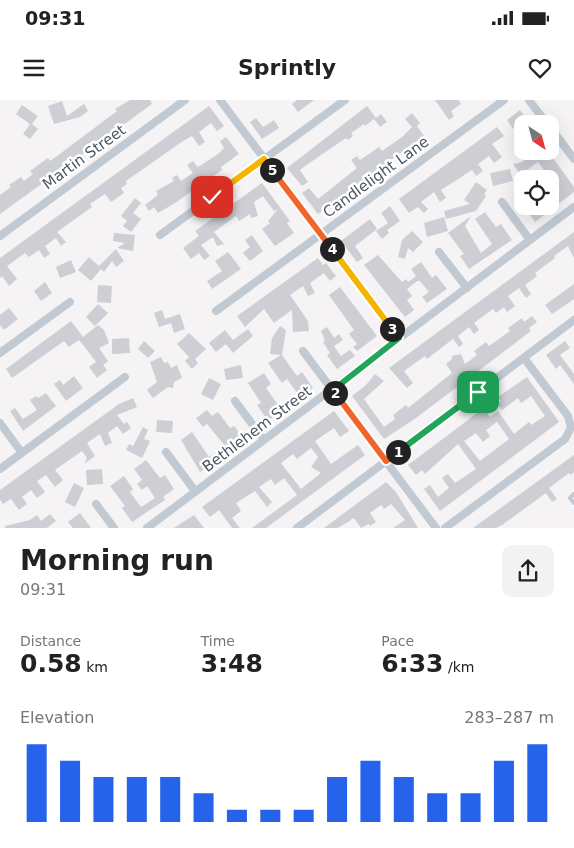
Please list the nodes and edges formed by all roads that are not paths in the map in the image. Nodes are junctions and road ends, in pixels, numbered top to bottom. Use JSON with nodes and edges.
{"nodes":[{"id":1,"x":185,"y":100,"type":"edge"},
{"id":2,"x":220,"y":100,"type":"edge"},
{"id":3,"x":345,"y":100,"type":"edge"},
{"id":4,"x":504,"y":100,"type":"edge"},
{"id":5,"x":530,"y":100,"type":"edge"},
{"id":6,"x":541,"y":115,"type":"edge"},
{"id":7,"x":559,"y":139,"type":"edge"},
{"id":8,"x":264,"y":159,"type":"junction"},
{"id":9,"x":574,"y":159,"type":"edge"},
{"id":10,"x":502,"y":202,"type":"dead end"},
{"id":11,"x":574,"y":207,"type":"edge"},
{"id":12,"x":321,"y":234,"type":"junction"},
{"id":13,"x":160,"y":235,"type":"dead end"},
{"id":14,"x":0,"y":236,"type":"edge"},
{"id":15,"x":530,"y":240,"type":"junction"},
{"id":16,"x":439,"y":252,"type":"dead end"},
{"id":17,"x":467,"y":288,"type":"junction"},
{"id":18,"x":70,"y":302,"type":"dead end"},
{"id":19,"x":216,"y":311,"type":"dead end"},
{"id":20,"x":574,"y":320,"type":"edge"},
{"id":21,"x":399,"y":338,"type":"junction"},
{"id":22,"x":303,"y":351,"type":"dead end"},
{"id":23,"x":0,"y":353,"type":"edge"},
{"id":24,"x":524,"y":358,"type":"junction"},
{"id":25,"x":126,"y":377,"type":"dead end"},
{"id":26,"x":333,"y":390,"type":"junction"},
{"id":27,"x":235,"y":401,"type":"dead end"},
{"id":28,"x":0,"y":423,"type":"edge"},
{"id":29,"x":264,"y":440,"type":"junction"},
{"id":30,"x":166,"y":452,"type":"dead end"},
{"id":31,"x":22,"y":453,"type":"junction"},
{"id":32,"x":386,"y":461,"type":"junction"},
{"id":33,"x":0,"y":469,"type":"edge"},
{"id":34,"x":195,"y":492,"type":"junction"},
{"id":35,"x":574,"y":494,"type":"edge"},
{"id":36,"x":574,"y":503,"type":"edge"},
{"id":37,"x":96,"y":504,"type":"dead end"},
{"id":38,"x":114,"y":528,"type":"edge"},
{"id":39,"x":147,"y":528,"type":"edge"},
{"id":40,"x":297,"y":528,"type":"edge"},
{"id":41,"x":436,"y":528,"type":"edge"},
{"id":42,"x":445,"y":528,"type":"edge"}],
"edges":[{"from":1,"to":14,"type":"street","name":"Martin Street"},
{"from":2,"to":8,"type":"street"},
{"from":3,"to":8,"type":"street"},
{"from":4,"to":12,"type":"street","name":"Candlelight Lane"},
{"from":5,"to":6,"type":"street"},
{"from":7,"to":9,"type":"street"},
{"from":8,"to":12,"type":"street"},
{"from":8,"to":13,"type":"street"},
{"from":10,"to":15,"type":"street"},
{"from":11,"to":15,"type":"street","name":"Bethlehem Street"},
{"from":12,"to":19,"type":"street","name":"Candlelight Lane"},
{"from":12,"to":21,"type":"street"},
{"from":15,"to":17,"type":"street","name":"Bethlehem Street"},
{"from":16,"to":17,"type":"street"},
{"from":17,"to":21,"type":"street","name":"Bethlehem Street"},
{"from":18,"to":23,"type":"street"},
{"from":20,"to":24,"type":"street"},
{"from":21,"to":26,"type":"street","name":"Bethlehem Street"},
{"from":22,"to":26,"type":"street"},
{"from":24,"to":32,"type":"street"},
{"from":24,"to":42,"type":"street"},
{"from":25,"to":31,"type":"street"},
{"from":26,"to":29,"type":"street","name":"Bethlehem Street"},
{"from":26,"to":32,"type":"street"},
{"from":27,"to":29,"type":"street"},
{"from":28,"to":31,"type":"street"},
{"from":29,"to":34,"type":"street","name":"Bethlehem Street"},
{"from":30,"to":34,"type":"street"},
{"from":31,"to":33,"type":"street"},
{"from":32,"to":40,"type":"street"},
{"from":32,"to":41,"type":"street"},
{"from":34,"to":39,"type":"street","name":"Bethlehem Street"},
{"from":35,"to":36,"type":"lane"},
{"from":37,"to":38,"type":"street"}]}
